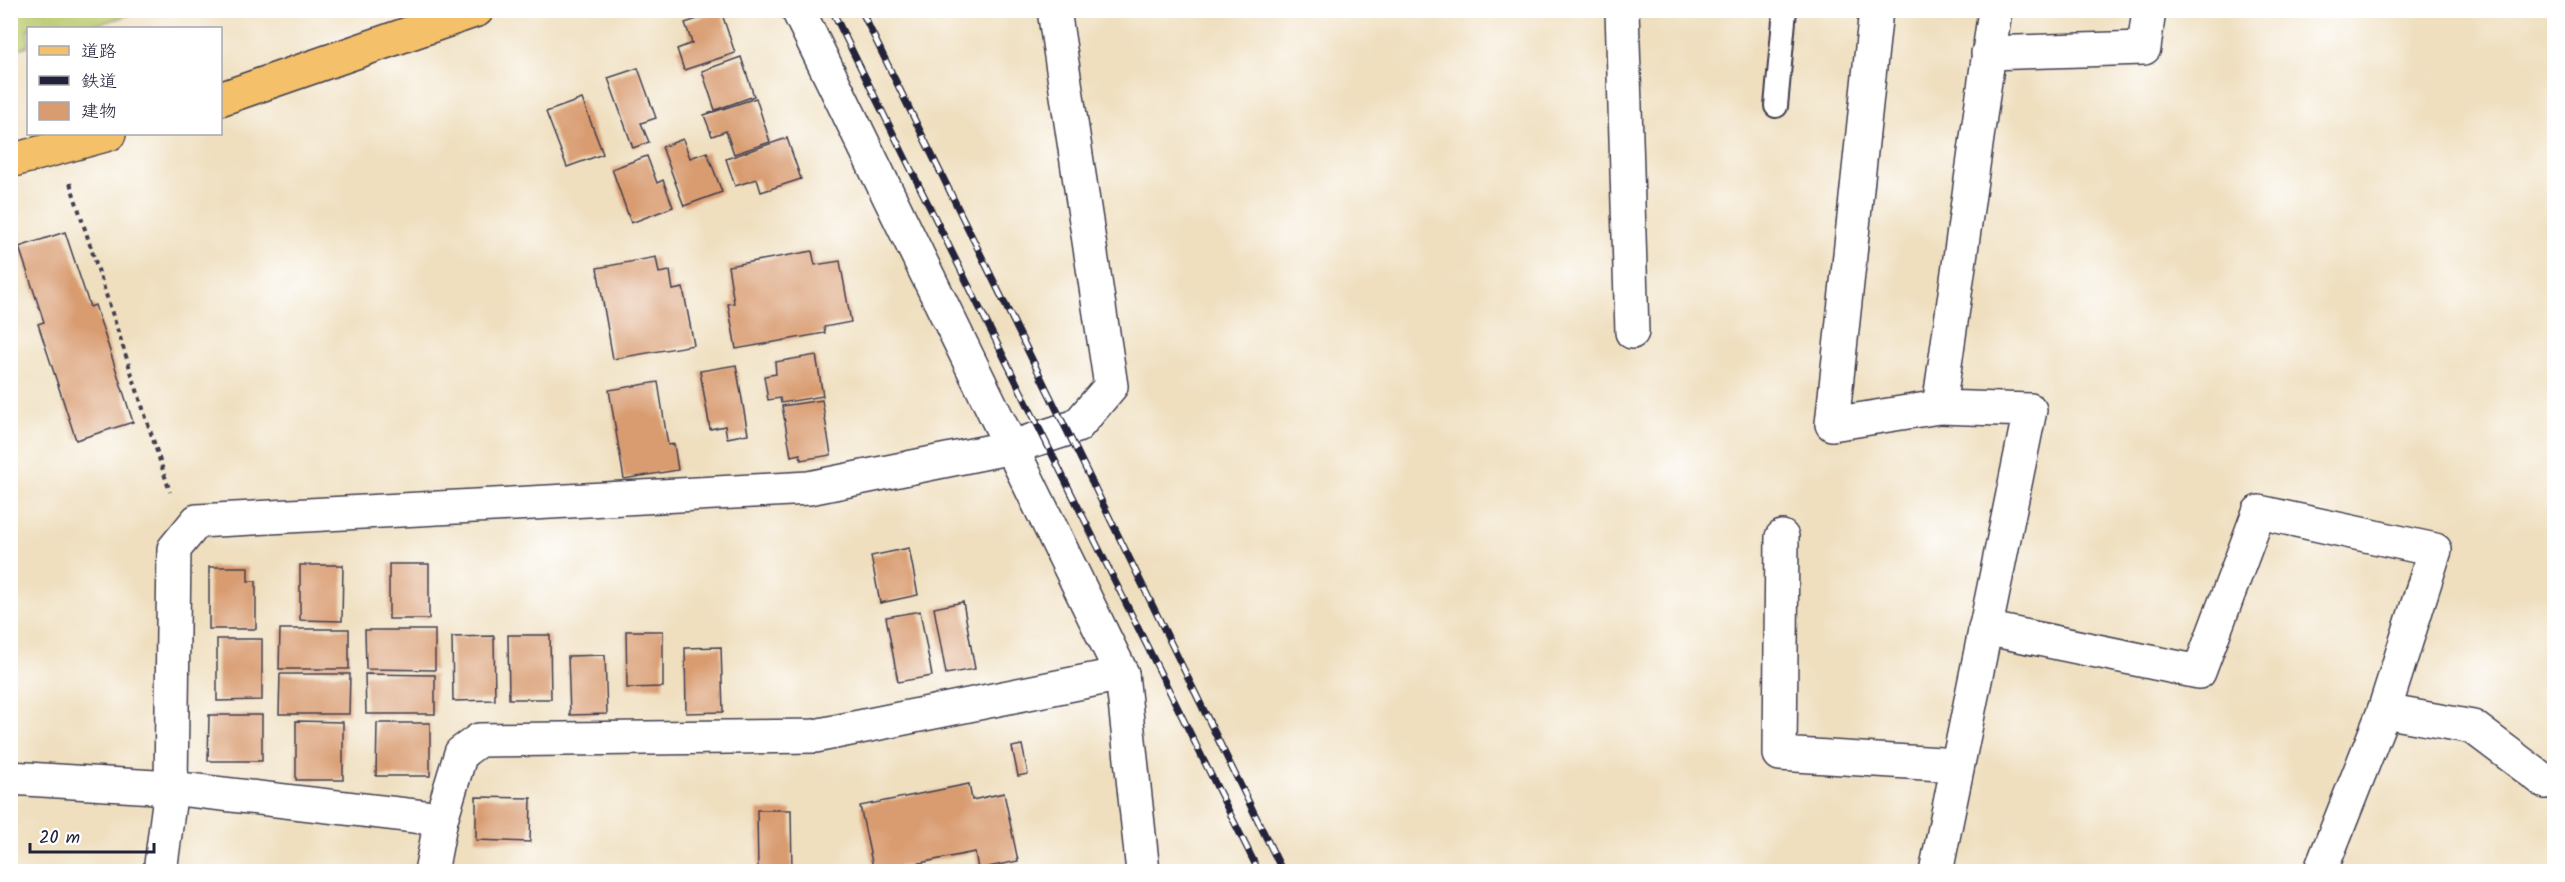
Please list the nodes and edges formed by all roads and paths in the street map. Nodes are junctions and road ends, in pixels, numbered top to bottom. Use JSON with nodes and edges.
{"nodes":[{"id":1,"x":477,"y":10,"type":"edge"},
{"id":2,"x":798,"y":10,"type":"edge"},
{"id":3,"x":1054,"y":10,"type":"edge"},
{"id":4,"x":1622,"y":10,"type":"edge"},
{"id":5,"x":1785,"y":10,"type":"edge"},
{"id":6,"x":1876,"y":10,"type":"edge"},
{"id":7,"x":1995,"y":10,"type":"edge"},
{"id":8,"x":2149,"y":10,"type":"edge"},
{"id":9,"x":1988,"y":53,"type":"junction"},
{"id":10,"x":222,"y":98,"type":"edge"},
{"id":11,"x":1776,"y":105,"type":"dead end"},
{"id":12,"x":105,"y":135,"type":"edge"},
{"id":13,"x":59,"y":148,"type":"junction"},
{"id":14,"x":10,"y":161,"type":"edge"},
{"id":15,"x":1632,"y":332,"type":"dead end"},
{"id":16,"x":1939,"y":407,"type":"junction"},
{"id":17,"x":1012,"y":447,"type":"junction"},
{"id":18,"x":184,"y":536,"type":"junction"},
{"id":19,"x":1782,"y":537,"type":"dead end"},
{"id":20,"x":1985,"y":628,"type":"junction"},
{"id":21,"x":1122,"y":674,"type":"junction"},
{"id":22,"x":2384,"y":711,"type":"junction"},
{"id":23,"x":1957,"y":765,"type":"junction"},
{"id":24,"x":10,"y":778,"type":"edge"},
{"id":25,"x":2546,"y":782,"type":"dead end"},
{"id":26,"x":171,"y":788,"type":"junction"},
{"id":27,"x":441,"y":819,"type":"junction"},
{"id":28,"x":160,"y":872,"type":"edge"},
{"id":29,"x":431,"y":872,"type":"edge"},
{"id":30,"x":1143,"y":872,"type":"edge"},
{"id":31,"x":1936,"y":872,"type":"edge"},
{"id":32,"x":2320,"y":872,"type":"edge"}],
"edges":[{"from":1,"to":10,"type":"main road"},
{"from":2,"to":17,"type":"street"},
{"from":3,"to":17,"type":"street"},
{"from":4,"to":15,"type":"street"},
{"from":5,"to":11,"type":"lane"},
{"from":6,"to":16,"type":"street"},
{"from":7,"to":9,"type":"street"},
{"from":8,"to":9,"type":"street"},
{"from":9,"to":16,"type":"street"},
{"from":12,"to":13,"type":"main road"},
{"from":13,"to":14,"type":"main road"},
{"from":13,"to":18,"type":"path"},
{"from":16,"to":20,"type":"street"},
{"from":17,"to":18,"type":"street"},
{"from":17,"to":21,"type":"street"},
{"from":18,"to":26,"type":"street"},
{"from":19,"to":23,"type":"street"},
{"from":20,"to":22,"type":"street"},
{"from":20,"to":23,"type":"street"},
{"from":21,"to":27,"type":"street"},
{"from":21,"to":30,"type":"street"},
{"from":22,"to":25,"type":"street"},
{"from":22,"to":32,"type":"street"},
{"from":23,"to":31,"type":"street"},
{"from":24,"to":26,"type":"street"},
{"from":26,"to":27,"type":"street"},
{"from":26,"to":28,"type":"street"},
{"from":27,"to":29,"type":"street"}]}
